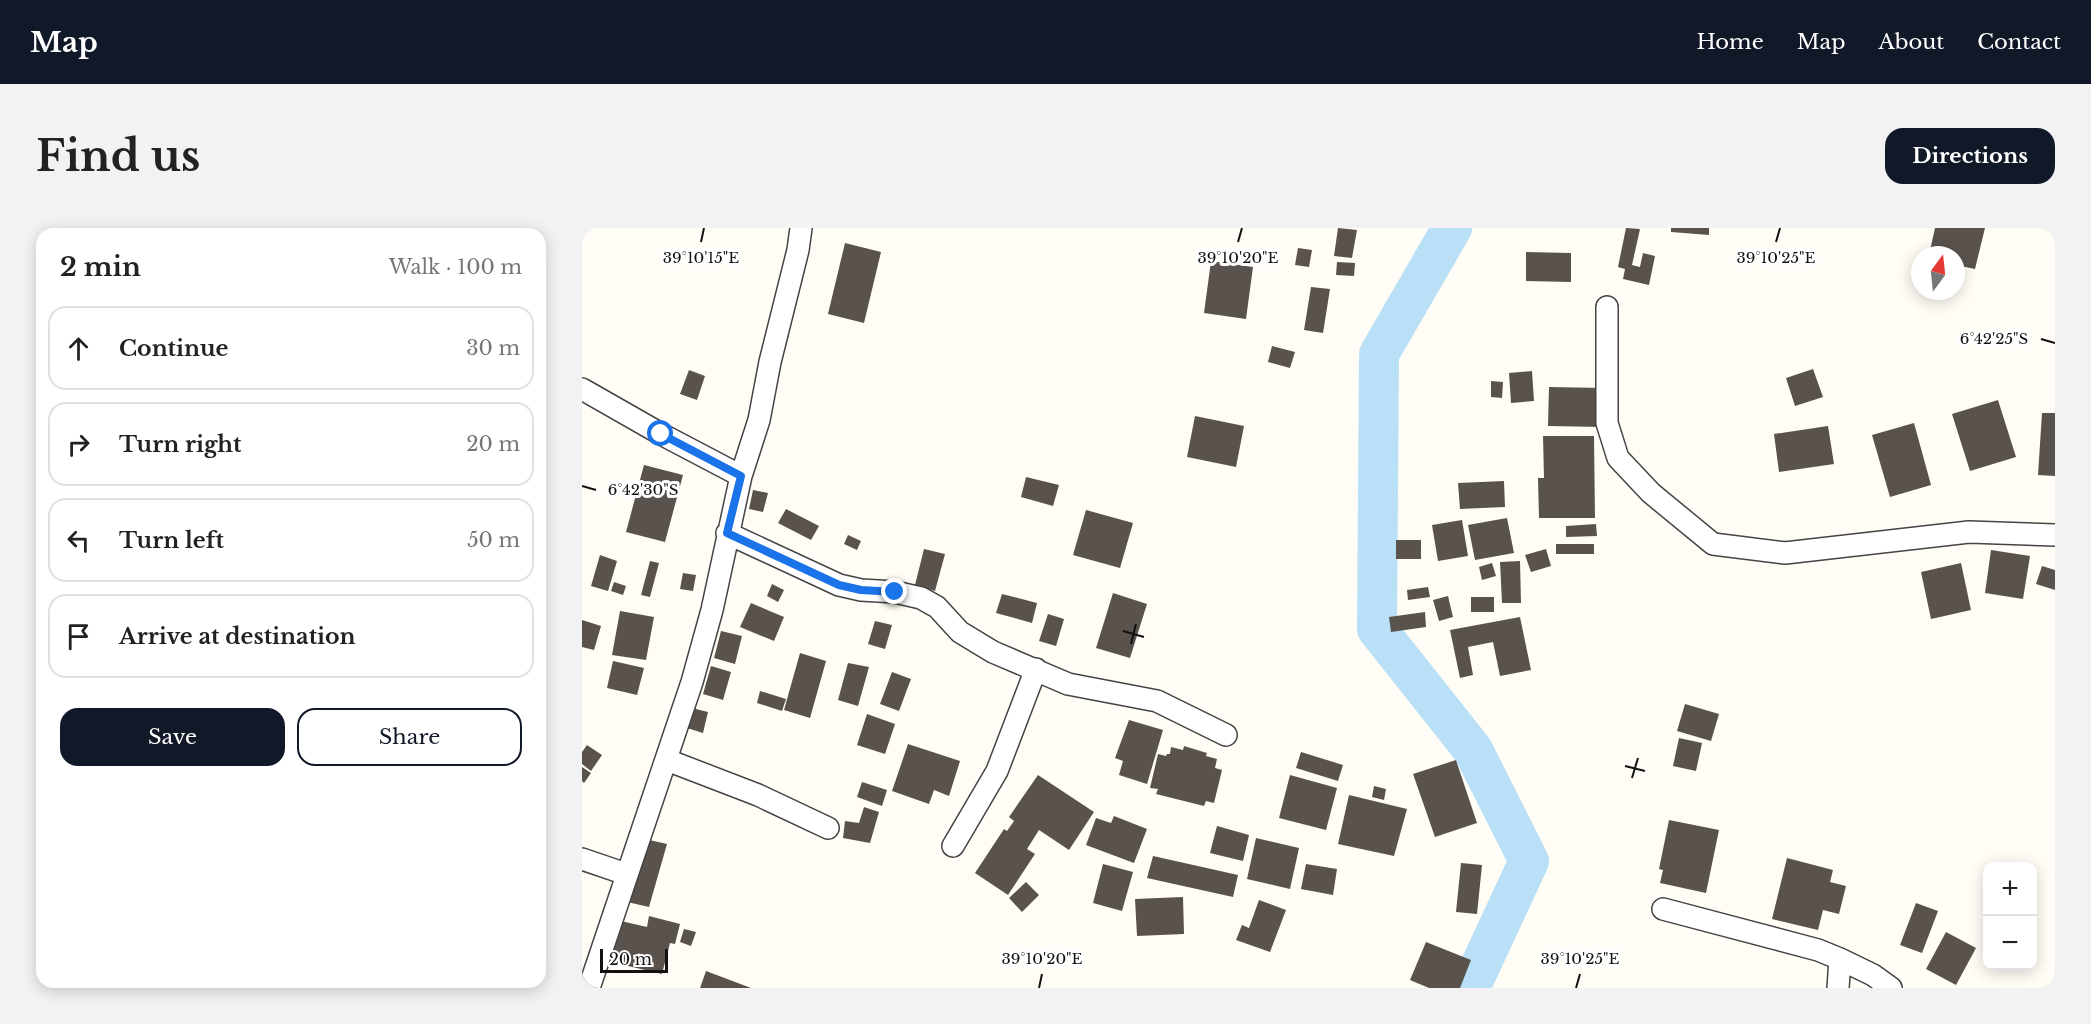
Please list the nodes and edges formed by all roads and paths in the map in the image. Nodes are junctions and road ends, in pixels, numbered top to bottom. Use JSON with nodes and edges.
{"nodes":[{"id":1,"x":801,"y":228,"type":"edge"},
{"id":2,"x":1607,"y":308,"type":"dead end"},
{"id":3,"x":582,"y":388,"type":"edge"},
{"id":4,"x":741,"y":476,"type":"junction"},
{"id":5,"x":727,"y":533,"type":"junction"},
{"id":6,"x":2055,"y":535,"type":"edge"},
{"id":7,"x":1036,"y":669,"type":"junction"},
{"id":8,"x":1226,"y":735,"type":"dead end"},
{"id":9,"x":667,"y":760,"type":"junction"},
{"id":10,"x":828,"y":828,"type":"dead end"},
{"id":11,"x":953,"y":846,"type":"dead end"},
{"id":12,"x":582,"y":859,"type":"edge"},
{"id":13,"x":626,"y":874,"type":"junction"},
{"id":14,"x":1663,"y":909,"type":"dead end"},
{"id":15,"x":1840,"y":958,"type":"junction"},
{"id":16,"x":589,"y":988,"type":"edge"},
{"id":17,"x":1839,"y":988,"type":"edge"},
{"id":18,"x":1891,"y":988,"type":"edge"}],
"edges":[{"from":1,"to":4,"type":"street"},
{"from":2,"to":6,"type":"street"},
{"from":3,"to":4,"type":"street"},
{"from":4,"to":5,"type":"street"},
{"from":5,"to":7,"type":"street"},
{"from":5,"to":9,"type":"street"},
{"from":7,"to":8,"type":"street"},
{"from":7,"to":11,"type":"street"},
{"from":9,"to":10,"type":"street"},
{"from":9,"to":13,"type":"street"},
{"from":12,"to":13,"type":"street"},
{"from":13,"to":16,"type":"street"},
{"from":14,"to":15,"type":"street"},
{"from":15,"to":17,"type":"street"},
{"from":15,"to":18,"type":"street"}]}
